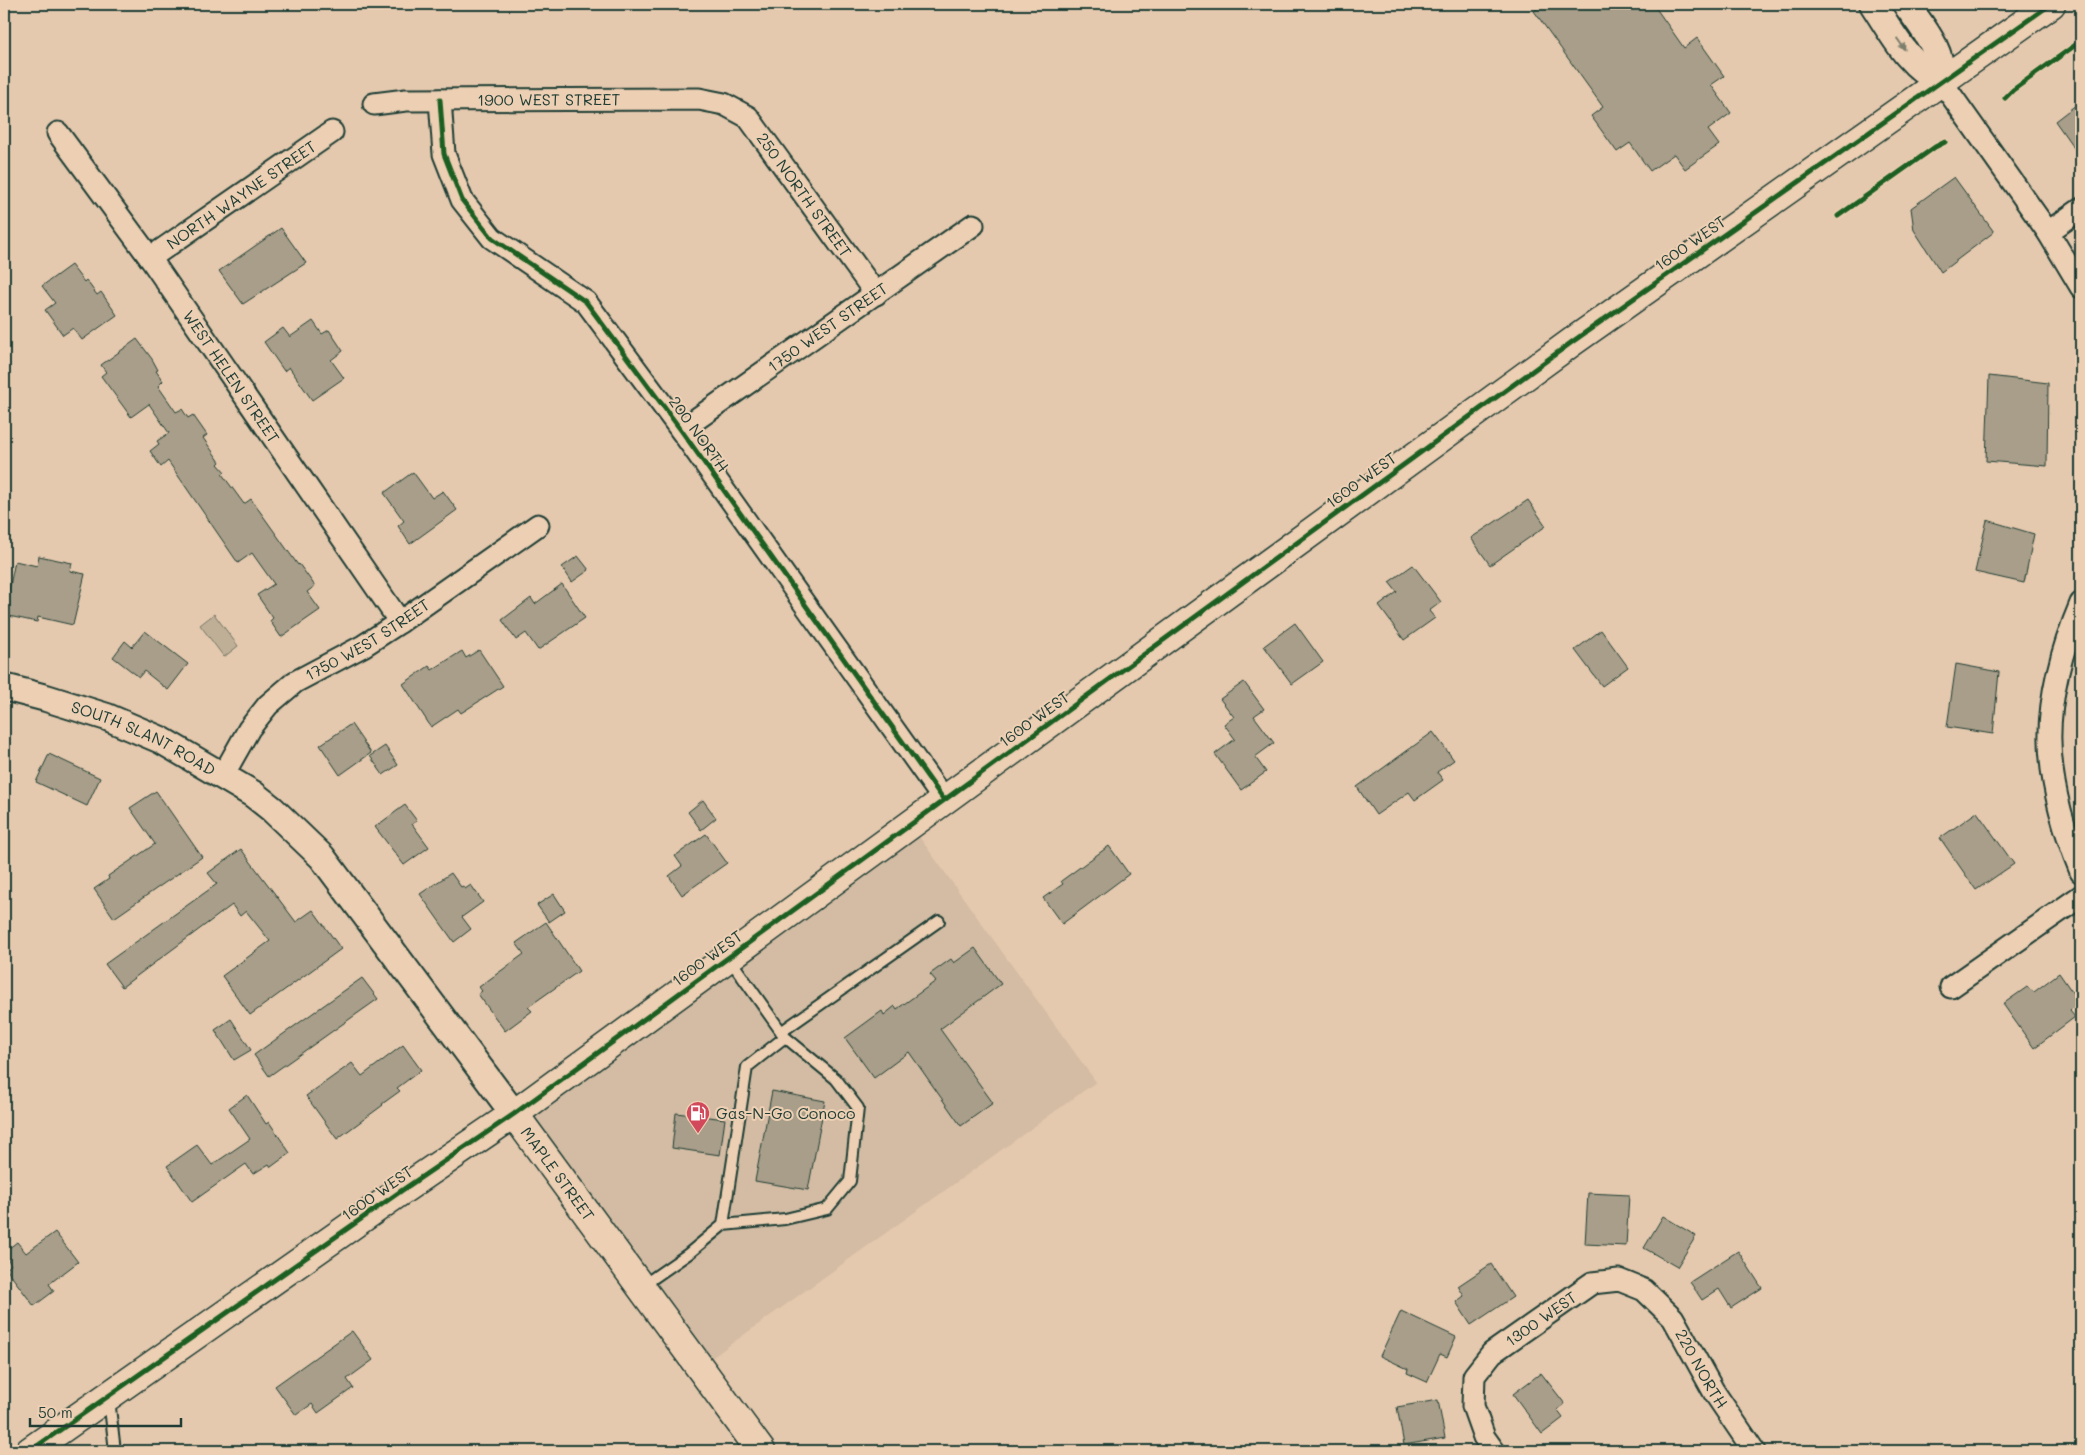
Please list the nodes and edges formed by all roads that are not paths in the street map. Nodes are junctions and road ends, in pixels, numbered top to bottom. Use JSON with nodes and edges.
{"nodes":[{"id":1,"x":1873,"y":4,"type":"edge"},
{"id":2,"x":1906,"y":4,"type":"edge"},
{"id":3,"x":2051,"y":4,"type":"edge"},
{"id":4,"x":1941,"y":80,"type":"junction"},
{"id":5,"x":440,"y":100,"type":"junction"},
{"id":6,"x":374,"y":104,"type":"dead end"},
{"id":7,"x":724,"y":104,"type":"joint"},
{"id":8,"x":332,"y":132,"type":"dead end"},
{"id":9,"x":58,"y":133,"type":"dead end"},
{"id":10,"x":2081,"y":209,"type":"edge"},
{"id":11,"x":973,"y":225,"type":"dead end"},
{"id":12,"x":2048,"y":232,"type":"junction"},
{"id":13,"x":150,"y":258,"type":"junction"},
{"id":14,"x":2081,"y":287,"type":"edge"},
{"id":15,"x":876,"y":294,"type":"junction"},
{"id":16,"x":682,"y":430,"type":"junction"},
{"id":17,"x":538,"y":525,"type":"dead end"},
{"id":18,"x":2081,"y":604,"type":"edge"},
{"id":19,"x":400,"y":622,"type":"junction"},
{"id":20,"x":4,"y":687,"type":"edge"},
{"id":21,"x":222,"y":777,"type":"junction"},
{"id":22,"x":944,"y":800,"type":"junction"},
{"id":23,"x":272,"y":809,"type":"joint"},
{"id":24,"x":2081,"y":872,"type":"edge"},
{"id":25,"x":2081,"y":896,"type":"edge"},
{"id":26,"x":939,"y":921,"type":"dead end"},
{"id":27,"x":728,"y":958,"type":"junction"},
{"id":28,"x":1951,"y":988,"type":"dead end"},
{"id":29,"x":783,"y":1035,"type":"junction"},
{"id":30,"x":514,"y":1114,"type":"junction"},
{"id":31,"x":723,"y":1225,"type":"junction"},
{"id":32,"x":640,"y":1287,"type":"junction"},
{"id":33,"x":1644,"y":1290,"type":"joint"},
{"id":34,"x":108,"y":1396,"type":"junction"},
{"id":35,"x":30,"y":1451,"type":"edge"},
{"id":36,"x":115,"y":1451,"type":"edge"},
{"id":37,"x":761,"y":1451,"type":"edge"},
{"id":38,"x":1494,"y":1451,"type":"edge"},
{"id":39,"x":1754,"y":1451,"type":"edge"}],
"edges":[{"from":1,"to":4,"type":"street","one_way":true},
{"from":2,"to":4,"type":"street"},
{"from":3,"to":4,"type":"main road","name":"1600 WEST"},
{"from":4,"to":12,"type":"street"},
{"from":4,"to":22,"type":"main road","name":"1600 WEST"},
{"from":5,"to":6,"type":"street","name":"1900 WEST STREET"},
{"from":5,"to":7,"type":"street","name":"1900 WEST STREET"},
{"from":5,"to":16,"type":"street","name":"200 NORTH"},
{"from":7,"to":15,"type":"street","name":"250 NORTH STREET"},
{"from":8,"to":13,"type":"street","name":"NORTH WAYNE STREET"},
{"from":9,"to":13,"type":"street","name":"WEST HELEN STREET"},
{"from":10,"to":12,"type":"street"},
{"from":11,"to":15,"type":"street","name":"1750 WEST STREET"},
{"from":12,"to":14,"type":"street"},
{"from":13,"to":19,"type":"street","name":"WEST HELEN STREET"},
{"from":15,"to":16,"type":"street","name":"1750 WEST STREET"},
{"from":16,"to":22,"type":"street","name":"200 NORTH"},
{"from":17,"to":19,"type":"street","name":"1750 WEST STREET"},
{"from":18,"to":24,"type":"street"},
{"from":19,"to":21,"type":"street","name":"1750 WEST STREET"},
{"from":20,"to":21,"type":"street","name":"SOUTH SLANT ROAD"},
{"from":21,"to":23,"type":"street","name":"SOUTH SLANT ROAD"},
{"from":22,"to":27,"type":"main road","name":"1600 WEST"},
{"from":23,"to":30,"type":"street","name":"MAPLE STREET"},
{"from":25,"to":28,"type":"street"},
{"from":26,"to":29,"type":"lane"},
{"from":27,"to":29,"type":"lane"},
{"from":27,"to":30,"type":"main road","name":"1600 WEST"},
{"from":29,"to":31,"type":"lane"},
{"from":29,"to":31,"type":"lane"},
{"from":30,"to":32,"type":"main road","name":"MAPLE STREET"},
{"from":30,"to":34,"type":"main road","name":"1600 WEST"},
{"from":31,"to":32,"type":"lane"},
{"from":32,"to":37,"type":"main road","name":"MAPLE STREET"},
{"from":33,"to":38,"type":"street","name":"1300 WEST"},
{"from":33,"to":39,"type":"street","name":"220 NORTH"},
{"from":34,"to":35,"type":"main road","name":"1600 WEST"},
{"from":34,"to":36,"type":"lane"}]}
